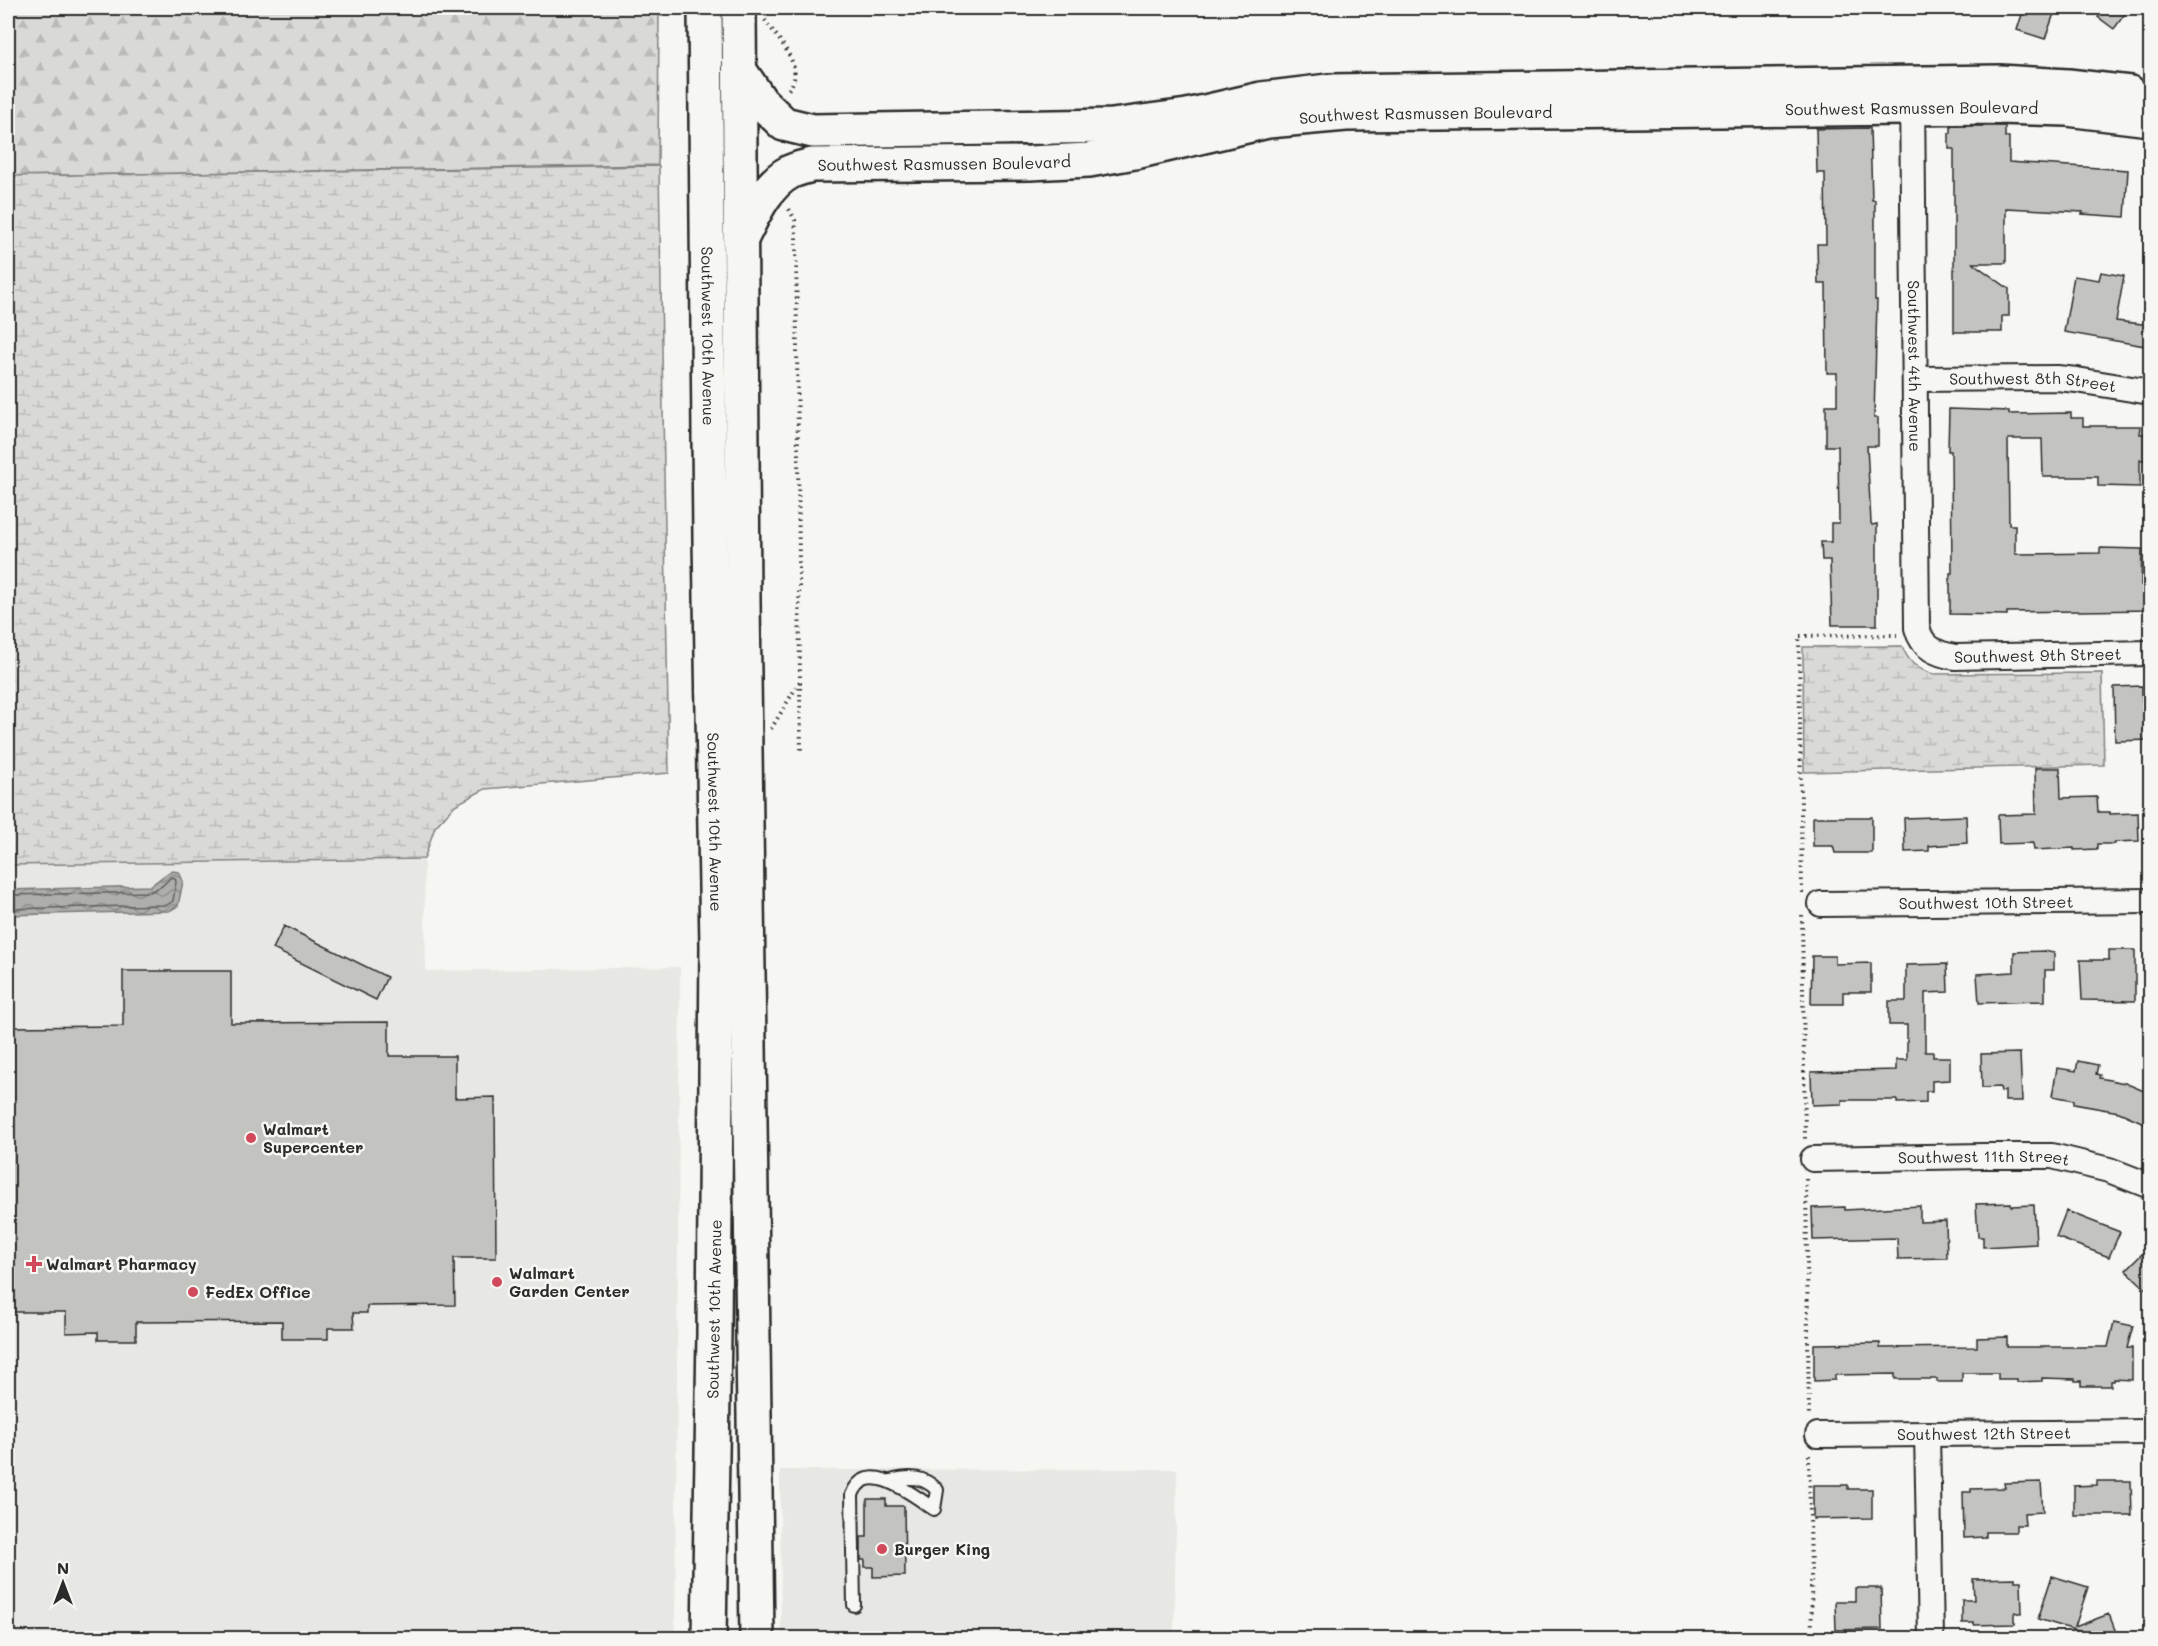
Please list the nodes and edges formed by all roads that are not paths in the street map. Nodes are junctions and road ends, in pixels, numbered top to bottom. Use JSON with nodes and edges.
{"nodes":[{"id":1,"x":705,"y":8,"type":"edge"},
{"id":2,"x":751,"y":12,"type":"edge"},
{"id":3,"x":740,"y":71,"type":"junction"},
{"id":4,"x":1912,"y":95,"type":"junction"},
{"id":5,"x":2151,"y":96,"type":"edge"},
{"id":6,"x":2151,"y":119,"type":"edge"},
{"id":7,"x":740,"y":241,"type":"junction"},
{"id":8,"x":1915,"y":380,"type":"junction"},
{"id":9,"x":2151,"y":392,"type":"edge"},
{"id":10,"x":1923,"y":641,"type":"joint"},
{"id":11,"x":2151,"y":653,"type":"edge"},
{"id":12,"x":2151,"y":901,"type":"edge"},
{"id":13,"x":1821,"y":904,"type":"dead end"},
{"id":14,"x":1812,"y":1160,"type":"dead end"},
{"id":15,"x":2151,"y":1186,"type":"edge"},
{"id":16,"x":2151,"y":1432,"type":"edge"},
{"id":17,"x":1927,"y":1434,"type":"junction"},
{"id":18,"x":1818,"y":1435,"type":"dead end"},
{"id":19,"x":891,"y":1481,"type":"junction"},
{"id":20,"x":854,"y":1605,"type":"dead end"},
{"id":21,"x":709,"y":1638,"type":"edge"},
{"id":22,"x":757,"y":1638,"type":"edge"},
{"id":23,"x":1931,"y":1638,"type":"edge"}],
"edges":[{"from":1,"to":21,"type":"main road","name":"Southwest 10th Avenue"},
{"from":2,"to":3,"type":"main road","name":"Southwest 10th Avenue"},
{"from":3,"to":4,"type":"main road","name":"Southwest Rasmussen Boulevard"},
{"from":3,"to":7,"type":"main road","name":"Southwest 10th Avenue"},
{"from":4,"to":5,"type":"main road","name":"Southwest Rasmussen Boulevard"},
{"from":4,"to":6,"type":"main road","name":"Southwest Rasmussen Boulevard"},
{"from":4,"to":7,"type":"main road","name":"Southwest Rasmussen Boulevard"},
{"from":4,"to":8,"type":"street","name":"Southwest 4th Avenue"},
{"from":7,"to":22,"type":"main road","name":"Southwest 10th Avenue"},
{"from":8,"to":9,"type":"street","name":"Southwest 8th Street"},
{"from":8,"to":10,"type":"street","name":"Southwest 4th Avenue"},
{"from":10,"to":11,"type":"street","name":"Southwest 9th Street"},
{"from":12,"to":13,"type":"street","name":"Southwest 10th Street"},
{"from":14,"to":15,"type":"street","name":"Southwest 11th Street"},
{"from":16,"to":17,"type":"street","name":"Southwest 12th Street"},
{"from":17,"to":18,"type":"street","name":"Southwest 12th Street"},
{"from":17,"to":23,"type":"street"},
{"from":19,"to":19,"type":"lane"},
{"from":19,"to":20,"type":"lane"}]}
